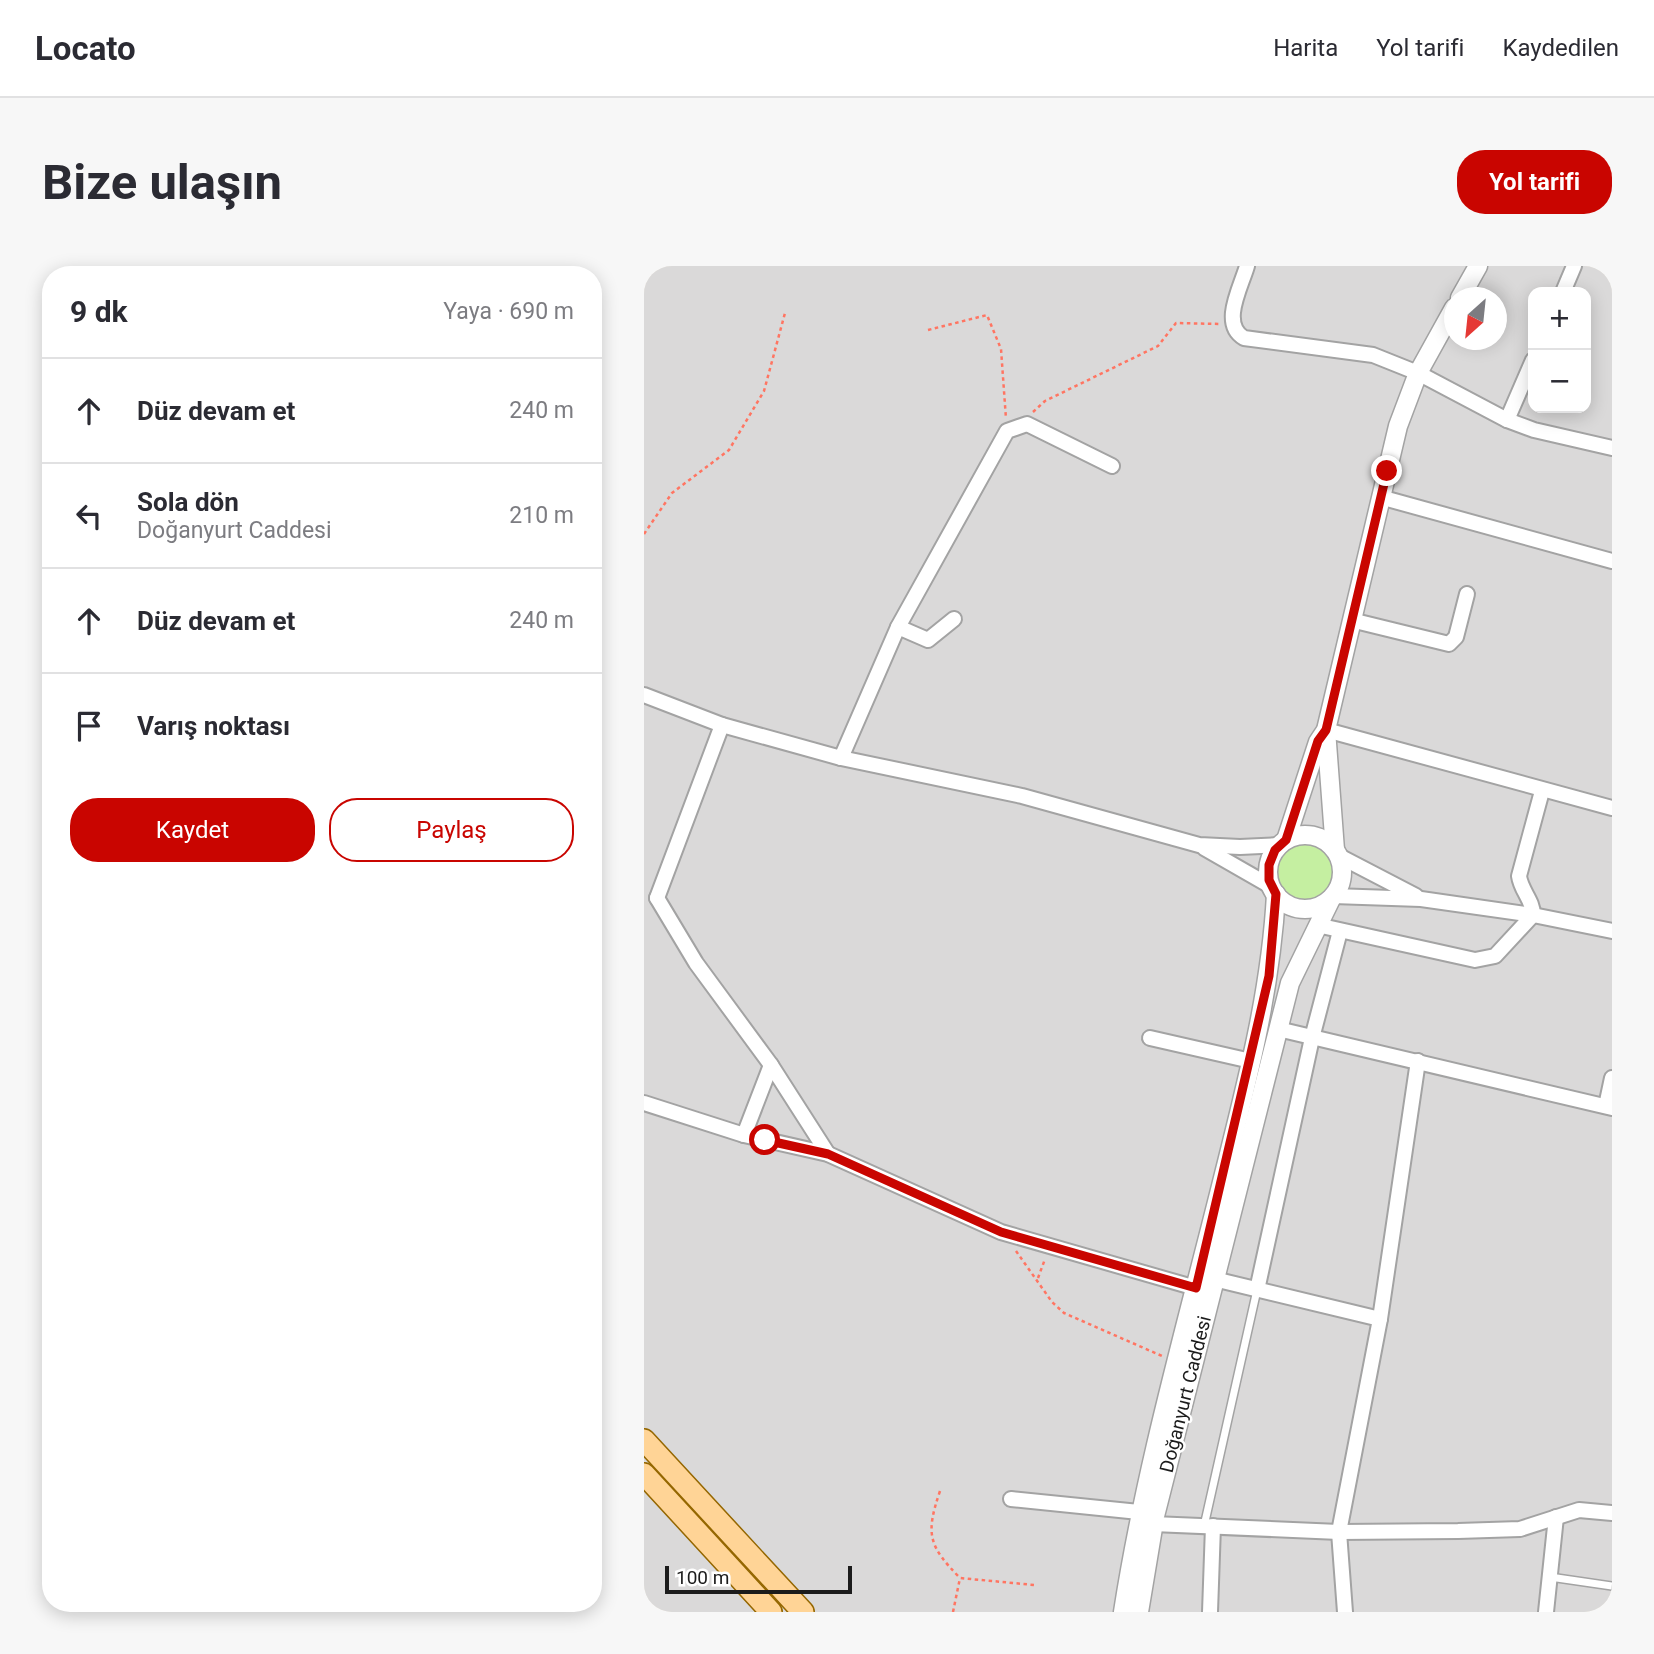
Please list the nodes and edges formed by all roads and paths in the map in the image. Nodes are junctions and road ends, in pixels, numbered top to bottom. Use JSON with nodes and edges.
{"nodes":[{"id":1,"x":1247,"y":266,"type":"edge"},
{"id":2,"x":1478,"y":266,"type":"edge"},
{"id":3,"x":1574,"y":266,"type":"edge"},
{"id":4,"x":1466,"y":287,"type":"edge"},
{"id":5,"x":1565,"y":287,"type":"edge"},
{"id":6,"x":785,"y":313,"type":"dead end"},
{"id":7,"x":1232,"y":324,"type":"junction"},
{"id":8,"x":1444,"y":325,"type":"edge"},
{"id":9,"x":928,"y":330,"type":"dead end"},
{"id":10,"x":1528,"y":372,"type":"edge"},
{"id":11,"x":1418,"y":373,"type":"junction"},
{"id":12,"x":1507,"y":420,"type":"junction"},
{"id":13,"x":1013,"y":428,"type":"junction"},
{"id":14,"x":1612,"y":448,"type":"edge"},
{"id":15,"x":1112,"y":466,"type":"dead end"},
{"id":16,"x":1380,"y":497,"type":"junction"},
{"id":17,"x":644,"y":534,"type":"edge"},
{"id":18,"x":1612,"y":561,"type":"edge"},
{"id":19,"x":1467,"y":594,"type":"dead end"},
{"id":20,"x":954,"y":619,"type":"dead end"},
{"id":21,"x":1350,"y":620,"type":"junction"},
{"id":22,"x":898,"y":627,"type":"junction"},
{"id":23,"x":644,"y":695,"type":"edge"},
{"id":24,"x":722,"y":725,"type":"junction"},
{"id":25,"x":1326,"y":730,"type":"junction"},
{"id":26,"x":841,"y":758,"type":"junction"},
{"id":27,"x":1542,"y":791,"type":"junction"},
{"id":28,"x":1612,"y":808,"type":"edge"},
{"id":29,"x":1283,"y":842,"type":"junction"},
{"id":30,"x":1199,"y":845,"type":"junction"},
{"id":31,"x":1337,"y":853,"type":"junction"},
{"id":32,"x":1274,"y":891,"type":"junction"},
{"id":33,"x":651,"y":898,"type":"edge"},
{"id":34,"x":1332,"y":898,"type":"junction"},
{"id":35,"x":1420,"y":898,"type":"junction"},
{"id":36,"x":1533,"y":915,"type":"junction"},
{"id":37,"x":1317,"y":926,"type":"junction"},
{"id":38,"x":1340,"y":931,"type":"junction"},
{"id":39,"x":1612,"y":931,"type":"edge"},
{"id":40,"x":1278,"y":1029,"type":"junction"},
{"id":41,"x":1150,"y":1038,"type":"dead end"},
{"id":42,"x":1312,"y":1038,"type":"junction"},
{"id":43,"x":1251,"y":1061,"type":"junction"},
{"id":44,"x":1418,"y":1062,"type":"junction"},
{"id":45,"x":771,"y":1065,"type":"junction"},
{"id":46,"x":1612,"y":1078,"type":"edge"},
{"id":47,"x":644,"y":1103,"type":"edge"},
{"id":48,"x":1609,"y":1107,"type":"edge"},
{"id":49,"x":744,"y":1135,"type":"junction"},
{"id":50,"x":828,"y":1154,"type":"junction"},
{"id":51,"x":1001,"y":1232,"type":"junction"},
{"id":52,"x":1056,"y":1248,"type":"junction"},
{"id":53,"x":1038,"y":1278,"type":"junction"},
{"id":54,"x":1214,"y":1279,"type":"junction"},
{"id":55,"x":1196,"y":1288,"type":"junction"},
{"id":56,"x":1257,"y":1290,"type":"junction"},
{"id":57,"x":1380,"y":1319,"type":"junction"},
{"id":58,"x":1177,"y":1363,"type":"junction"},
{"id":59,"x":644,"y":1440,"type":"edge"},
{"id":60,"x":644,"y":1474,"type":"edge"},
{"id":61,"x":940,"y":1491,"type":"dead end"},
{"id":62,"x":1011,"y":1499,"type":"dead end"},
{"id":63,"x":1139,"y":1513,"type":"junction"},
{"id":64,"x":1612,"y":1513,"type":"edge"},
{"id":65,"x":1556,"y":1517,"type":"junction"},
{"id":66,"x":1153,"y":1524,"type":"junction"},
{"id":67,"x":1209,"y":1526,"type":"junction"},
{"id":68,"x":1339,"y":1532,"type":"junction"},
{"id":69,"x":1550,"y":1577,"type":"junction"},
{"id":70,"x":960,"y":1578,"type":"junction"},
{"id":71,"x":1034,"y":1585,"type":"dead end"},
{"id":72,"x":1612,"y":1586,"type":"edge"},
{"id":73,"x":771,"y":1612,"type":"edge"},
{"id":74,"x":803,"y":1612,"type":"edge"},
{"id":75,"x":953,"y":1612,"type":"edge"},
{"id":76,"x":1123,"y":1612,"type":"edge"},
{"id":77,"x":1139,"y":1612,"type":"edge"},
{"id":78,"x":1210,"y":1612,"type":"edge"},
{"id":79,"x":1345,"y":1612,"type":"edge"},
{"id":80,"x":1546,"y":1612,"type":"edge"}],
"edges":[{"from":1,"to":7,"type":"street"},
{"from":2,"to":4,"type":"street"},
{"from":3,"to":5,"type":"street"},
{"from":6,"to":17,"type":"path"},
{"from":7,"to":11,"type":"street"},
{"from":7,"to":13,"type":"path"},
{"from":8,"to":11,"type":"street"},
{"from":9,"to":13,"type":"path"},
{"from":10,"to":12,"type":"street"},
{"from":11,"to":12,"type":"street"},
{"from":11,"to":16,"type":"street"},
{"from":12,"to":14,"type":"street"},
{"from":13,"to":15,"type":"street"},
{"from":13,"to":22,"type":"street"},
{"from":16,"to":18,"type":"street"},
{"from":16,"to":21,"type":"street"},
{"from":19,"to":21,"type":"street"},
{"from":20,"to":22,"type":"street"},
{"from":21,"to":25,"type":"street"},
{"from":22,"to":26,"type":"street"},
{"from":23,"to":24,"type":"street"},
{"from":24,"to":26,"type":"street"},
{"from":24,"to":33,"type":"street"},
{"from":25,"to":27,"type":"street"},
{"from":25,"to":29,"type":"street"},
{"from":25,"to":31,"type":"street"},
{"from":26,"to":30,"type":"street"},
{"from":27,"to":28,"type":"street"},
{"from":27,"to":36,"type":"street"},
{"from":29,"to":30,"type":"street"},
{"from":29,"to":31,"type":"street"},
{"from":29,"to":32,"type":"street"},
{"from":30,"to":32,"type":"street"},
{"from":31,"to":34,"type":"street"},
{"from":31,"to":35,"type":"street"},
{"from":32,"to":34,"type":"street"},
{"from":32,"to":43,"type":"street","name":"Doğanyurt Caddesi"},
{"from":33,"to":45,"type":"street"},
{"from":34,"to":35,"type":"street"},
{"from":34,"to":37,"type":"street","name":"Doğanyurt Caddesi"},
{"from":35,"to":36,"type":"street"},
{"from":36,"to":38,"type":"street"},
{"from":36,"to":39,"type":"street"},
{"from":37,"to":38,"type":"street"},
{"from":37,"to":40,"type":"street","name":"Doğanyurt Caddesi"},
{"from":38,"to":42,"type":"street"},
{"from":40,"to":42,"type":"street"},
{"from":40,"to":54,"type":"street","name":"Doğanyurt Caddesi"},
{"from":41,"to":43,"type":"street"},
{"from":42,"to":44,"type":"street"},
{"from":42,"to":56,"type":"street"},
{"from":43,"to":55,"type":"street","name":"Doğanyurt Caddesi"},
{"from":44,"to":48,"type":"street"},
{"from":44,"to":57,"type":"street"},
{"from":45,"to":49,"type":"street"},
{"from":45,"to":50,"type":"street"},
{"from":46,"to":48,"type":"street"},
{"from":47,"to":49,"type":"street"},
{"from":49,"to":50,"type":"street"},
{"from":50,"to":51,"type":"street"},
{"from":51,"to":52,"type":"street"},
{"from":51,"to":53,"type":"path"},
{"from":52,"to":53,"type":"path"},
{"from":52,"to":55,"type":"street"},
{"from":53,"to":58,"type":"path"},
{"from":54,"to":56,"type":"street"},
{"from":54,"to":66,"type":"street","name":"Doğanyurt Caddesi"},
{"from":55,"to":58,"type":"street","name":"Doğanyurt Caddesi"},
{"from":56,"to":57,"type":"street"},
{"from":56,"to":67,"type":"lane"},
{"from":57,"to":68,"type":"street"},
{"from":58,"to":63,"type":"street","name":"Doğanyurt Caddesi"},
{"from":59,"to":74,"type":"main road"},
{"from":60,"to":73,"type":"main road"},
{"from":61,"to":70,"type":"path"},
{"from":62,"to":63,"type":"street"},
{"from":63,"to":76,"type":"street","name":"Doğanyurt Caddesi"},
{"from":64,"to":65,"type":"street"},
{"from":65,"to":68,"type":"street"},
{"from":65,"to":69,"type":"street"},
{"from":66,"to":67,"type":"street"},
{"from":66,"to":77,"type":"street","name":"Doğanyurt Caddesi"},
{"from":67,"to":68,"type":"street"},
{"from":67,"to":78,"type":"street"},
{"from":68,"to":79,"type":"street"},
{"from":69,"to":72,"type":"lane"},
{"from":69,"to":80,"type":"street"},
{"from":70,"to":71,"type":"path"},
{"from":70,"to":75,"type":"path"}]}
